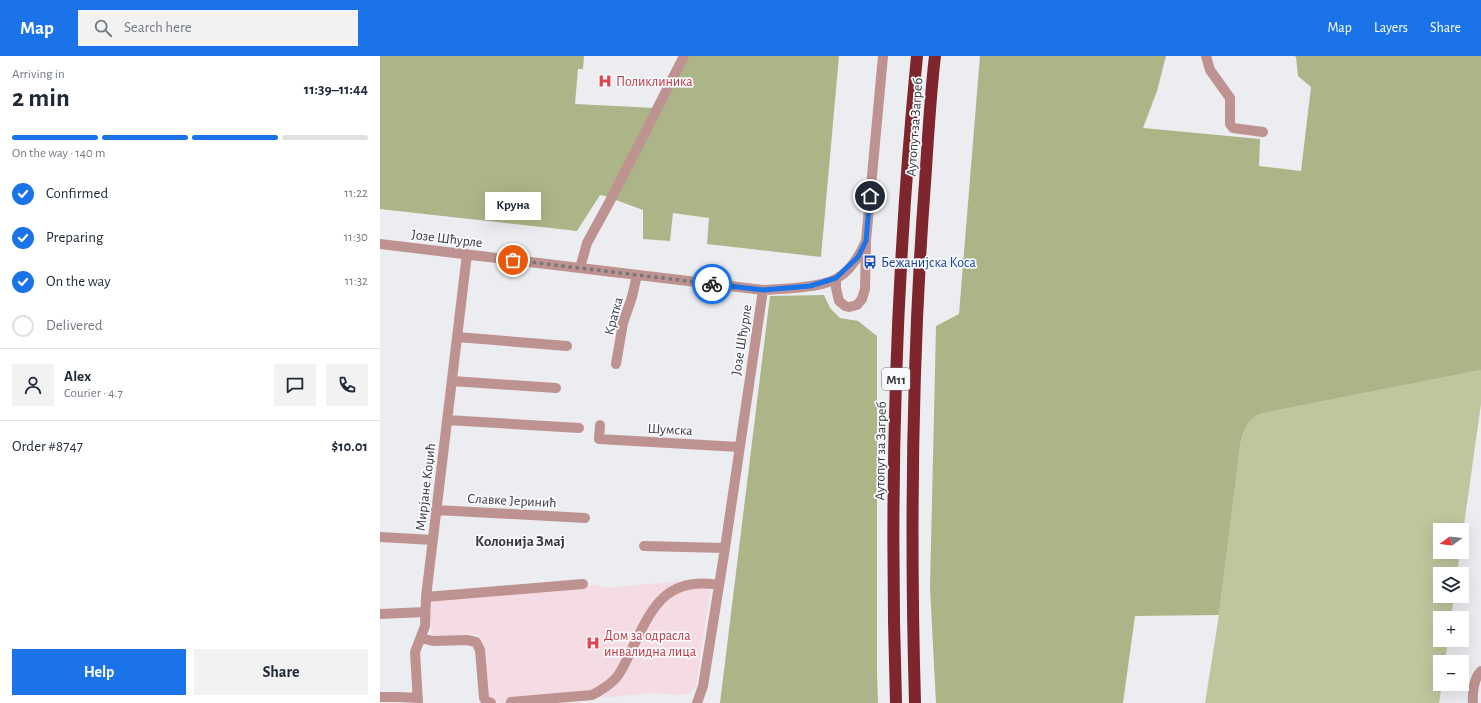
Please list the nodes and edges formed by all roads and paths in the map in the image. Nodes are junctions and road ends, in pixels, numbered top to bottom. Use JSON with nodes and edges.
{"nodes":[{"id":1,"x":684,"y":56,"type":"edge"},
{"id":2,"x":883,"y":56,"type":"edge"},
{"id":3,"x":917,"y":56,"type":"edge"},
{"id":4,"x":935,"y":56,"type":"edge"},
{"id":5,"x":1206,"y":56,"type":"edge"},
{"id":6,"x":1263,"y":132,"type":"dead end"},
{"id":7,"x":866,"y":241,"type":"junction"},
{"id":8,"x":380,"y":244,"type":"edge"},
{"id":9,"x":467,"y":254,"type":"junction"},
{"id":10,"x":580,"y":268,"type":"junction"},
{"id":11,"x":637,"y":275,"type":"junction"},
{"id":12,"x":836,"y":278,"type":"junction"},
{"id":13,"x":763,"y":290,"type":"junction"},
{"id":14,"x":457,"y":337,"type":"junction"},
{"id":15,"x":567,"y":346,"type":"dead end"},
{"id":16,"x":616,"y":364,"type":"dead end"},
{"id":17,"x":452,"y":381,"type":"junction"},
{"id":18,"x":556,"y":388,"type":"dead end"},
{"id":19,"x":447,"y":420,"type":"junction"},
{"id":20,"x":600,"y":425,"type":"dead end"},
{"id":21,"x":579,"y":428,"type":"dead end"},
{"id":22,"x":739,"y":447,"type":"junction"},
{"id":23,"x":436,"y":510,"type":"junction"},
{"id":24,"x":585,"y":518,"type":"dead end"},
{"id":25,"x":380,"y":537,"type":"edge"},
{"id":26,"x":433,"y":540,"type":"junction"},
{"id":27,"x":644,"y":546,"type":"dead end"},
{"id":28,"x":725,"y":548,"type":"junction"},
{"id":29,"x":583,"y":584,"type":"dead end"},
{"id":30,"x":719,"y":585,"type":"junction"},
{"id":31,"x":426,"y":597,"type":"junction"},
{"id":32,"x":425,"y":612,"type":"junction"},
{"id":33,"x":380,"y":614,"type":"edge"},
{"id":34,"x":421,"y":638,"type":"junction"},
{"id":35,"x":1481,"y":671,"type":"edge"},
{"id":36,"x":380,"y":697,"type":"edge"},
{"id":37,"x":418,"y":701,"type":"edge"},
{"id":38,"x":511,"y":702,"type":"dead end"},
{"id":39,"x":491,"y":703,"type":"edge"},
{"id":40,"x":698,"y":703,"type":"edge"},
{"id":41,"x":896,"y":703,"type":"edge"},
{"id":42,"x":915,"y":703,"type":"edge"},
{"id":43,"x":1473,"y":703,"type":"edge"}],
"edges":[{"from":1,"to":10,"type":"street"},
{"from":2,"to":7,"type":"street"},
{"from":3,"to":41,"type":"highway","name":"Аутопут за Загреб","number":"M11"},
{"from":4,"to":42,"type":"highway","name":"Аутопут за Загреб","number":"M11"},
{"from":5,"to":6,"type":"street"},
{"from":7,"to":12,"type":"street"},
{"from":7,"to":12,"type":"street"},
{"from":8,"to":9,"type":"street","name":"Јозе Шћурле"},
{"from":9,"to":10,"type":"street","name":"Јозе Шћурле"},
{"from":9,"to":14,"type":"street","name":"Мирјане Коџић"},
{"from":10,"to":11,"type":"street","name":"Јозе Шћурле"},
{"from":11,"to":13,"type":"street","name":"Јозе Шћурле"},
{"from":11,"to":16,"type":"street","name":"Кратка"},
{"from":12,"to":13,"type":"street"},
{"from":13,"to":22,"type":"street","name":"Јозе Шћурле"},
{"from":14,"to":15,"type":"street"},
{"from":14,"to":17,"type":"street","name":"Мирјане Коџић"},
{"from":17,"to":18,"type":"street"},
{"from":17,"to":19,"type":"street","name":"Мирјане Коџић"},
{"from":19,"to":21,"type":"street"},
{"from":19,"to":23,"type":"street","name":"Мирјане Коџић"},
{"from":20,"to":22,"type":"street","name":"Шумска"},
{"from":22,"to":28,"type":"street","name":"Јозе Шћурле"},
{"from":23,"to":24,"type":"street","name":"Славке Јеринић"},
{"from":23,"to":26,"type":"street","name":"Мирјане Коџић"},
{"from":25,"to":26,"type":"street"},
{"from":26,"to":31,"type":"street","name":"Мирјане Коџић"},
{"from":27,"to":28,"type":"street"},
{"from":28,"to":30,"type":"street","name":"Јозе Шћурле"},
{"from":29,"to":31,"type":"street"},
{"from":30,"to":38,"type":"street"},
{"from":30,"to":40,"type":"street","name":"Јозе Шћурле"},
{"from":31,"to":32,"type":"street","name":"Мирјане Коџић"},
{"from":32,"to":33,"type":"street"},
{"from":32,"to":34,"type":"street","name":"Мирјане Коџић"},
{"from":34,"to":37,"type":"street","name":"Мирјане Коџић"},
{"from":34,"to":39,"type":"street"},
{"from":35,"to":43,"type":"street"},
{"from":36,"to":37,"type":"street"}]}
